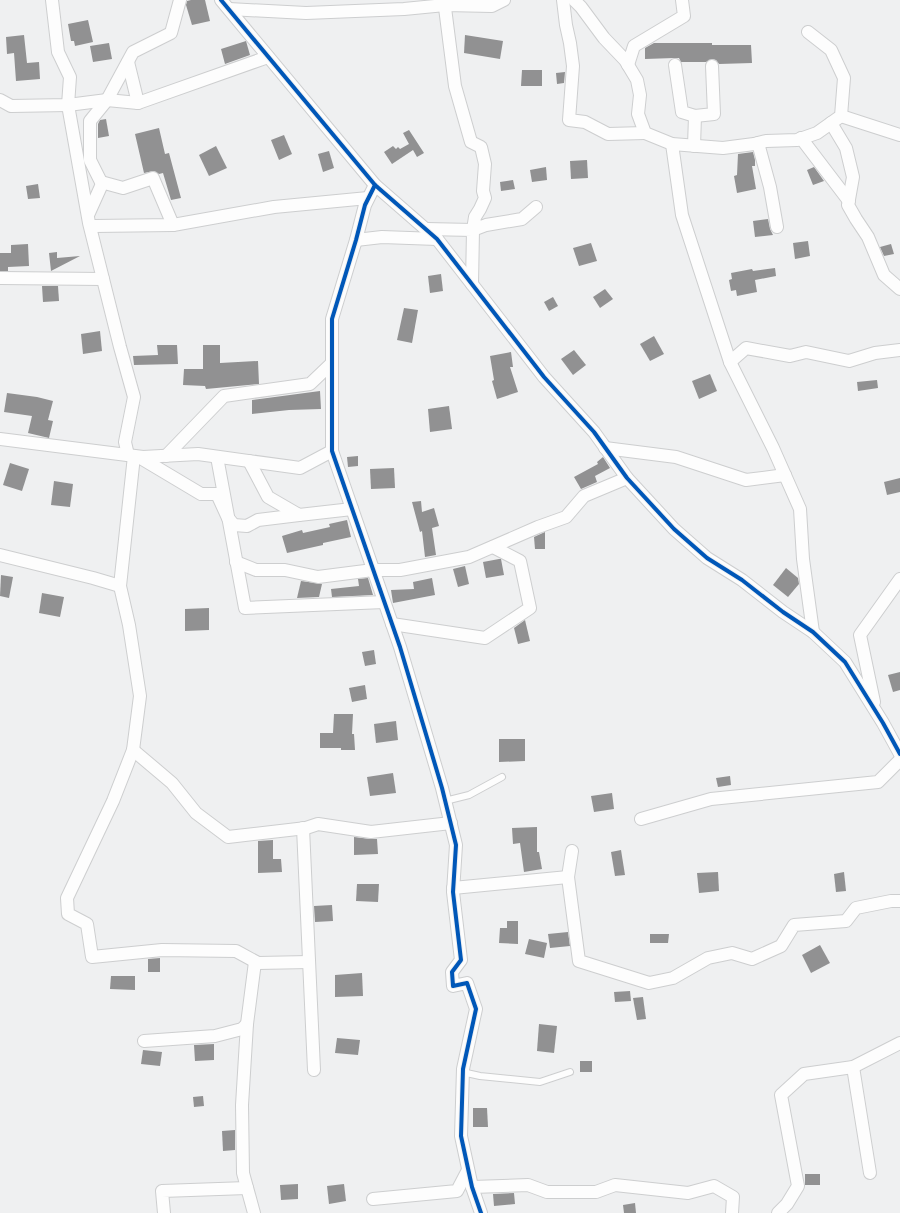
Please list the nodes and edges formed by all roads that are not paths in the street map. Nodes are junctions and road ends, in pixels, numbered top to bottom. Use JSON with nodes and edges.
{"nodes":[{"id":1,"x":52,"y":0,"type":"edge"},
{"id":2,"x":180,"y":0,"type":"edge"},
{"id":3,"x":504,"y":0,"type":"edge"},
{"id":4,"x":563,"y":0,"type":"edge"},
{"id":5,"x":574,"y":0,"type":"edge"},
{"id":6,"x":682,"y":0,"type":"edge"},
{"id":7,"x":445,"y":2,"type":"edge"},
{"id":8,"x":225,"y":4,"type":"edge"},
{"id":9,"x":400,"y":4,"type":"edge"},
{"id":10,"x":340,"y":6,"type":"edge"},
{"id":11,"x":808,"y":32,"type":"dead end"},
{"id":12,"x":268,"y":57,"type":"junction"},
{"id":13,"x":128,"y":62,"type":"junction"},
{"id":14,"x":628,"y":65,"type":"junction"},
{"id":15,"x":675,"y":65,"type":"dead end"},
{"id":16,"x":712,"y":66,"type":"dead end"},
{"id":17,"x":0,"y":100,"type":"edge"},
{"id":18,"x":107,"y":100,"type":"junction"},
{"id":19,"x":138,"y":103,"type":"junction"},
{"id":20,"x":68,"y":105,"type":"junction"},
{"id":21,"x":695,"y":116,"type":"junction"},
{"id":22,"x":836,"y":119,"type":"junction"},
{"id":23,"x":645,"y":133,"type":"junction"},
{"id":24,"x":900,"y":135,"type":"edge"},
{"id":25,"x":802,"y":138,"type":"junction"},
{"id":26,"x":758,"y":143,"type":"junction"},
{"id":27,"x":672,"y":144,"type":"junction"},
{"id":28,"x":694,"y":146,"type":"junction"},
{"id":29,"x":101,"y":182,"type":"junction"},
{"id":30,"x":375,"y":185,"type":"junction"},
{"id":31,"x":368,"y":198,"type":"junction"},
{"id":32,"x":849,"y":202,"type":"junction"},
{"id":33,"x":536,"y":207,"type":"dead end"},
{"id":34,"x":88,"y":215,"type":"junction"},
{"id":35,"x":173,"y":225,"type":"junction"},
{"id":36,"x":94,"y":226,"type":"dead end"},
{"id":37,"x":777,"y":228,"type":"dead end"},
{"id":38,"x":426,"y":229,"type":"junction"},
{"id":39,"x":473,"y":230,"type":"junction"},
{"id":40,"x":437,"y":239,"type":"junction"},
{"id":41,"x":356,"y":240,"type":"junction"},
{"id":42,"x":0,"y":278,"type":"edge"},
{"id":43,"x":103,"y":279,"type":"junction"},
{"id":44,"x":472,"y":284,"type":"junction"},
{"id":45,"x":900,"y":289,"type":"edge"},
{"id":46,"x":900,"y":350,"type":"edge"},
{"id":47,"x":730,"y":362,"type":"junction"},
{"id":48,"x":332,"y":363,"type":"junction"},
{"id":49,"x":0,"y":439,"type":"edge"},
{"id":50,"x":605,"y":448,"type":"junction"},
{"id":51,"x":332,"y":451,"type":"junction"},
{"id":52,"x":133,"y":456,"type":"junction"},
{"id":53,"x":166,"y":456,"type":"junction"},
{"id":54,"x":217,"y":457,"type":"junction"},
{"id":55,"x":249,"y":461,"type":"junction"},
{"id":56,"x":785,"y":475,"type":"junction"},
{"id":57,"x":627,"y":478,"type":"junction"},
{"id":58,"x":352,"y":508,"type":"junction"},
{"id":59,"x":299,"y":515,"type":"junction"},
{"id":60,"x":228,"y":518,"type":"junction"},
{"id":61,"x":493,"y":547,"type":"junction"},
{"id":62,"x":0,"y":555,"type":"edge"},
{"id":63,"x":236,"y":562,"type":"junction"},
{"id":64,"x":373,"y":570,"type":"junction"},
{"id":65,"x":900,"y":579,"type":"edge"},
{"id":66,"x":120,"y":586,"type":"junction"},
{"id":67,"x":384,"y":602,"type":"junction"},
{"id":68,"x":392,"y":624,"type":"junction"},
{"id":69,"x":813,"y":632,"type":"junction"},
{"id":70,"x":877,"y":713,"type":"junction"},
{"id":71,"x":133,"y":750,"type":"junction"},
{"id":72,"x":900,"y":754,"type":"edge"},
{"id":73,"x":900,"y":760,"type":"edge"},
{"id":74,"x":502,"y":777,"type":"dead end"},
{"id":75,"x":445,"y":801,"type":"junction"},
{"id":76,"x":641,"y":819,"type":"dead end"},
{"id":77,"x":451,"y":823,"type":"junction"},
{"id":78,"x":303,"y":828,"type":"junction"},
{"id":79,"x":572,"y":851,"type":"dead end"},
{"id":80,"x":568,"y":877,"type":"junction"},
{"id":81,"x":453,"y":888,"type":"junction"},
{"id":82,"x":900,"y":901,"type":"edge"},
{"id":83,"x":255,"y":962,"type":"junction"},
{"id":84,"x":309,"y":962,"type":"junction"},
{"id":85,"x":247,"y":1024,"type":"junction"},
{"id":86,"x":144,"y":1041,"type":"dead end"},
{"id":87,"x":900,"y":1043,"type":"edge"},
{"id":88,"x":853,"y":1067,"type":"junction"},
{"id":89,"x":314,"y":1070,"type":"dead end"},
{"id":90,"x":462,"y":1072,"type":"junction"},
{"id":91,"x":570,"y":1072,"type":"dead end"},
{"id":92,"x":468,"y":1170,"type":"junction"},
{"id":93,"x":870,"y":1173,"type":"dead end"},
{"id":94,"x":472,"y":1187,"type":"junction"},
{"id":95,"x":247,"y":1188,"type":"junction"},
{"id":96,"x":373,"y":1199,"type":"dead end"},
{"id":97,"x":164,"y":1213,"type":"edge"},
{"id":98,"x":254,"y":1213,"type":"edge"},
{"id":99,"x":481,"y":1213,"type":"edge"},
{"id":100,"x":732,"y":1213,"type":"edge"},
{"id":101,"x":778,"y":1213,"type":"edge"}],
"edges":[{"from":1,"to":20,"type":"street"},
{"from":2,"to":13,"type":"street"},
{"from":3,"to":7,"type":"street"},
{"from":4,"to":23,"type":"street"},
{"from":5,"to":14,"type":"street"},
{"from":6,"to":14,"type":"street"},
{"from":7,"to":9,"type":"street"},
{"from":7,"to":39,"type":"street"},
{"from":8,"to":10,"type":"street"},
{"from":8,"to":12,"type":"street"},
{"from":9,"to":10,"type":"street"},
{"from":11,"to":22,"type":"street"},
{"from":12,"to":19,"type":"street"},
{"from":12,"to":30,"type":"street"},
{"from":13,"to":18,"type":"street"},
{"from":13,"to":19,"type":"street"},
{"from":14,"to":23,"type":"street"},
{"from":15,"to":21,"type":"street"},
{"from":16,"to":21,"type":"street"},
{"from":17,"to":20,"type":"street"},
{"from":18,"to":19,"type":"street"},
{"from":18,"to":20,"type":"street"},
{"from":18,"to":29,"type":"street"},
{"from":20,"to":34,"type":"street"},
{"from":21,"to":28,"type":"street"},
{"from":22,"to":24,"type":"street"},
{"from":22,"to":25,"type":"street"},
{"from":22,"to":32,"type":"street"},
{"from":23,"to":27,"type":"street"},
{"from":25,"to":26,"type":"street"},
{"from":25,"to":32,"type":"street"},
{"from":26,"to":28,"type":"street"},
{"from":26,"to":37,"type":"street"},
{"from":27,"to":28,"type":"street"},
{"from":27,"to":47,"type":"street"},
{"from":29,"to":34,"type":"street"},
{"from":29,"to":35,"type":"street"},
{"from":30,"to":31,"type":"street"},
{"from":30,"to":38,"type":"street"},
{"from":31,"to":35,"type":"street"},
{"from":31,"to":41,"type":"street"},
{"from":32,"to":45,"type":"street"},
{"from":33,"to":39,"type":"street"},
{"from":34,"to":43,"type":"street"},
{"from":35,"to":36,"type":"street"},
{"from":38,"to":39,"type":"street"},
{"from":38,"to":40,"type":"street"},
{"from":39,"to":44,"type":"street"},
{"from":40,"to":41,"type":"street"},
{"from":40,"to":44,"type":"street"},
{"from":41,"to":48,"type":"street"},
{"from":42,"to":43,"type":"street"},
{"from":43,"to":52,"type":"street"},
{"from":44,"to":50,"type":"street"},
{"from":46,"to":47,"type":"street"},
{"from":47,"to":56,"type":"street"},
{"from":48,"to":51,"type":"street"},
{"from":48,"to":53,"type":"street"},
{"from":49,"to":52,"type":"street"},
{"from":50,"to":56,"type":"street"},
{"from":50,"to":57,"type":"street"},
{"from":51,"to":55,"type":"street"},
{"from":51,"to":58,"type":"street"},
{"from":52,"to":53,"type":"street"},
{"from":52,"to":60,"type":"street"},
{"from":52,"to":66,"type":"street"},
{"from":53,"to":54,"type":"street"},
{"from":54,"to":55,"type":"street"},
{"from":54,"to":60,"type":"street"},
{"from":55,"to":59,"type":"street"},
{"from":56,"to":69,"type":"street"},
{"from":57,"to":61,"type":"street"},
{"from":57,"to":69,"type":"street"},
{"from":58,"to":59,"type":"street"},
{"from":58,"to":64,"type":"street"},
{"from":59,"to":60,"type":"street"},
{"from":60,"to":63,"type":"street"},
{"from":61,"to":64,"type":"street"},
{"from":61,"to":68,"type":"street"},
{"from":62,"to":66,"type":"street"},
{"from":63,"to":64,"type":"street"},
{"from":63,"to":67,"type":"street"},
{"from":64,"to":67,"type":"street"},
{"from":65,"to":70,"type":"street"},
{"from":66,"to":71,"type":"street"},
{"from":67,"to":68,"type":"street"},
{"from":68,"to":75,"type":"street"},
{"from":69,"to":70,"type":"street"},
{"from":70,"to":72,"type":"street"},
{"from":71,"to":78,"type":"street"},
{"from":71,"to":83,"type":"street"},
{"from":73,"to":76,"type":"street"},
{"from":74,"to":75,"type":"lane"},
{"from":75,"to":77,"type":"street"},
{"from":77,"to":78,"type":"street"},
{"from":77,"to":81,"type":"street"},
{"from":78,"to":84,"type":"street"},
{"from":79,"to":80,"type":"street"},
{"from":80,"to":81,"type":"street"},
{"from":80,"to":82,"type":"street"},
{"from":81,"to":90,"type":"street"},
{"from":83,"to":84,"type":"street"},
{"from":83,"to":85,"type":"street"},
{"from":84,"to":89,"type":"street"},
{"from":85,"to":86,"type":"street"},
{"from":85,"to":95,"type":"street"},
{"from":87,"to":88,"type":"street"},
{"from":88,"to":93,"type":"street"},
{"from":88,"to":101,"type":"street"},
{"from":90,"to":91,"type":"lane"},
{"from":90,"to":92,"type":"street"},
{"from":92,"to":94,"type":"street"},
{"from":92,"to":96,"type":"street"},
{"from":94,"to":99,"type":"street"},
{"from":94,"to":100,"type":"street"},
{"from":95,"to":97,"type":"street"},
{"from":95,"to":98,"type":"street"}]}
